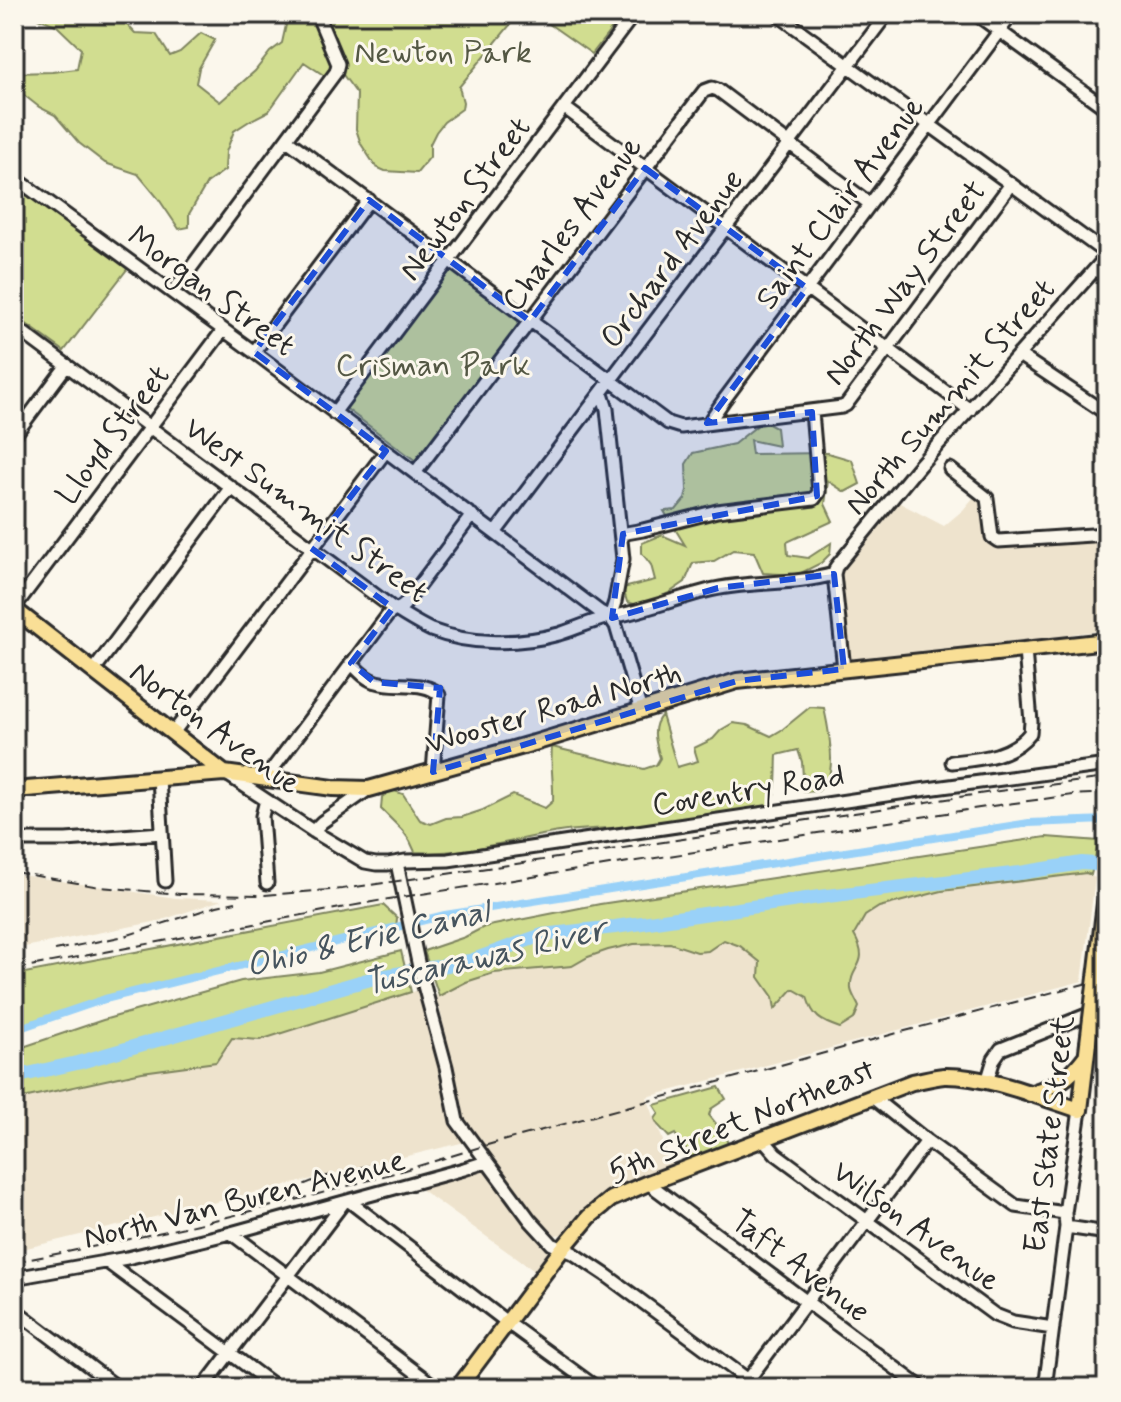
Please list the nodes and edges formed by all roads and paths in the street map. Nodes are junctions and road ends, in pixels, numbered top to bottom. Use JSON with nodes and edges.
{"nodes":[{"id":1,"x":634,"y":14,"type":"edge"},
{"id":2,"x":777,"y":14,"type":"edge"},
{"id":3,"x":887,"y":14,"type":"edge"},
{"id":4,"x":976,"y":14,"type":"edge"},
{"id":5,"x":1012,"y":14,"type":"edge"},
{"id":6,"x":319,"y":19,"type":"edge"},
{"id":7,"x":999,"y":31,"type":"junction"},
{"id":8,"x":847,"y":66,"type":"junction"},
{"id":9,"x":565,"y":108,"type":"junction"},
{"id":10,"x":1107,"y":109,"type":"edge"},
{"id":11,"x":929,"y":125,"type":"junction"},
{"id":12,"x":287,"y":140,"type":"junction"},
{"id":13,"x":788,"y":145,"type":"junction"},
{"id":14,"x":645,"y":168,"type":"junction"},
{"id":15,"x":14,"y":177,"type":"edge"},
{"id":16,"x":1011,"y":184,"type":"junction"},
{"id":17,"x":369,"y":200,"type":"junction"},
{"id":18,"x":870,"y":204,"type":"junction"},
{"id":19,"x":726,"y":228,"type":"junction"},
{"id":20,"x":1107,"y":255,"type":"edge"},
{"id":21,"x":450,"y":260,"type":"junction"},
{"id":22,"x":807,"y":288,"type":"junction"},
{"id":23,"x":173,"y":292,"type":"junction"},
{"id":24,"x":530,"y":321,"type":"junction"},
{"id":25,"x":14,"y":326,"type":"edge"},
{"id":26,"x":223,"y":330,"type":"junction"},
{"id":27,"x":888,"y":349,"type":"junction"},
{"id":28,"x":254,"y":352,"type":"junction"},
{"id":29,"x":1019,"y":355,"type":"junction"},
{"id":30,"x":67,"y":365,"type":"junction"},
{"id":31,"x":611,"y":381,"type":"junction"},
{"id":32,"x":602,"y":394,"type":"junction"},
{"id":33,"x":970,"y":410,"type":"junction"},
{"id":34,"x":812,"y":412,"type":"junction"},
{"id":35,"x":334,"y":413,"type":"junction"},
{"id":36,"x":1107,"y":414,"type":"edge"},
{"id":37,"x":711,"y":423,"type":"junction"},
{"id":38,"x":150,"y":427,"type":"junction"},
{"id":39,"x":14,"y":436,"type":"edge"},
{"id":40,"x":386,"y":451,"type":"junction"},
{"id":41,"x":950,"y":469,"type":"dead end"},
{"id":42,"x":415,"y":473,"type":"junction"},
{"id":43,"x":231,"y":487,"type":"junction"},
{"id":44,"x":472,"y":515,"type":"junction"},
{"id":45,"x":495,"y":533,"type":"junction"},
{"id":46,"x":621,"y":534,"type":"junction"},
{"id":47,"x":1107,"y":534,"type":"edge"},
{"id":48,"x":311,"y":548,"type":"junction"},
{"id":49,"x":834,"y":574,"type":"junction"},
{"id":50,"x":14,"y":609,"type":"edge"},
{"id":51,"x":394,"y":609,"type":"junction"},
{"id":52,"x":610,"y":617,"type":"junction"},
{"id":53,"x":1107,"y":641,"type":"edge"},
{"id":54,"x":1025,"y":650,"type":"junction"},
{"id":55,"x":351,"y":663,"type":"junction"},
{"id":56,"x":844,"y":669,"type":"junction"},
{"id":57,"x":94,"y":670,"type":"junction"},
{"id":58,"x":641,"y":711,"type":"junction"},
{"id":59,"x":173,"y":733,"type":"junction"},
{"id":60,"x":952,"y":762,"type":"dead end"},
{"id":61,"x":1107,"y":765,"type":"edge"},
{"id":62,"x":433,"y":772,"type":"junction"},
{"id":63,"x":224,"y":773,"type":"junction"},
{"id":64,"x":159,"y":778,"type":"junction"},
{"id":65,"x":265,"y":779,"type":"junction"},
{"id":66,"x":369,"y":789,"type":"junction"},
{"id":67,"x":14,"y":790,"type":"edge"},
{"id":68,"x":266,"y":800,"type":"junction"},
{"id":69,"x":313,"y":831,"type":"junction"},
{"id":70,"x":162,"y":833,"type":"junction"},
{"id":71,"x":14,"y":840,"type":"edge"},
{"id":72,"x":397,"y":863,"type":"junction"},
{"id":73,"x":165,"y":881,"type":"dead end"},
{"id":74,"x":267,"y":883,"type":"dead end"},
{"id":75,"x":1106,"y":885,"type":"edge"},
{"id":76,"x":1107,"y":1004,"type":"edge"},
{"id":77,"x":1087,"y":1049,"type":"junction"},
{"id":78,"x":987,"y":1082,"type":"junction"},
{"id":79,"x":1030,"y":1094,"type":"junction"},
{"id":80,"x":872,"y":1097,"type":"junction"},
{"id":81,"x":1080,"y":1110,"type":"junction"},
{"id":82,"x":763,"y":1139,"type":"junction"},
{"id":83,"x":927,"y":1141,"type":"junction"},
{"id":84,"x":486,"y":1162,"type":"junction"},
{"id":85,"x":648,"y":1183,"type":"junction"},
{"id":86,"x":347,"y":1201,"type":"junction"},
{"id":87,"x":1065,"y":1213,"type":"junction"},
{"id":88,"x":867,"y":1221,"type":"junction"},
{"id":89,"x":1066,"y":1227,"type":"junction"},
{"id":90,"x":231,"y":1233,"type":"junction"},
{"id":91,"x":1107,"y":1233,"type":"edge"},
{"id":92,"x":563,"y":1248,"type":"junction"},
{"id":93,"x":107,"y":1262,"type":"junction"},
{"id":94,"x":287,"y":1276,"type":"junction"},
{"id":95,"x":14,"y":1278,"type":"edge"},
{"id":96,"x":806,"y":1302,"type":"junction"},
{"id":97,"x":14,"y":1309,"type":"edge"},
{"id":98,"x":508,"y":1323,"type":"junction"},
{"id":99,"x":1053,"y":1328,"type":"junction"},
{"id":100,"x":230,"y":1353,"type":"junction"},
{"id":101,"x":745,"y":1384,"type":"edge"},
{"id":102,"x":118,"y":1388,"type":"edge"},
{"id":103,"x":203,"y":1388,"type":"edge"},
{"id":104,"x":277,"y":1388,"type":"edge"},
{"id":105,"x":437,"y":1388,"type":"edge"},
{"id":106,"x":458,"y":1388,"type":"edge"},
{"id":107,"x":597,"y":1388,"type":"edge"},
{"id":108,"x":759,"y":1388,"type":"edge"},
{"id":109,"x":922,"y":1388,"type":"edge"},
{"id":110,"x":1045,"y":1388,"type":"edge"}],
"edges":[{"from":1,"to":9,"type":"street","name":"Newton Street"},
{"from":2,"to":8,"type":"street"},
{"from":3,"to":8,"type":"street","name":"Orchard Avenue"},
{"from":4,"to":7,"type":"street"},
{"from":5,"to":7,"type":"street","name":"Saint Clair Avenue"},
{"from":6,"to":12,"type":"street"},
{"from":7,"to":10,"type":"street"},
{"from":7,"to":11,"type":"street","name":"Saint Clair Avenue"},
{"from":8,"to":11,"type":"street"},
{"from":8,"to":13,"type":"street","name":"Orchard Avenue"},
{"from":9,"to":14,"type":"street"},
{"from":9,"to":21,"type":"street","name":"Newton Street"},
{"from":11,"to":16,"type":"street"},
{"from":11,"to":18,"type":"street","name":"Saint Clair Avenue"},
{"from":12,"to":17,"type":"street","name":"North Way Street"},
{"from":12,"to":23,"type":"street"},
{"from":13,"to":14,"type":"street","name":"Charles Avenue"},
{"from":13,"to":18,"type":"street"},
{"from":13,"to":19,"type":"street","name":"Orchard Avenue"},
{"from":14,"to":19,"type":"street"},
{"from":14,"to":24,"type":"street","name":"Charles Avenue"},
{"from":15,"to":23,"type":"street","name":"Morgan Street"},
{"from":16,"to":20,"type":"street"},
{"from":16,"to":27,"type":"street","name":"North Way Street"},
{"from":17,"to":21,"type":"street","name":"North Way Street"},
{"from":17,"to":28,"type":"street"},
{"from":18,"to":22,"type":"street","name":"Saint Clair Avenue"},
{"from":19,"to":22,"type":"street"},
{"from":19,"to":31,"type":"street","name":"Orchard Avenue"},
{"from":20,"to":29,"type":"street","name":"North Summit Street"},
{"from":21,"to":24,"type":"street","name":"North Way Street"},
{"from":21,"to":35,"type":"street","name":"Newton Street"},
{"from":22,"to":27,"type":"street"},
{"from":22,"to":37,"type":"street","name":"Saint Clair Avenue"},
{"from":23,"to":26,"type":"street","name":"Morgan Street"},
{"from":24,"to":31,"type":"street","name":"North Way Street"},
{"from":24,"to":42,"type":"street","name":"Charles Avenue"},
{"from":25,"to":30,"type":"street","name":"West Summit Street"},
{"from":26,"to":28,"type":"street","name":"Morgan Street"},
{"from":26,"to":38,"type":"street","name":"Lloyd Street"},
{"from":27,"to":33,"type":"street"},
{"from":27,"to":34,"type":"street","name":"North Way Street"},
{"from":28,"to":35,"type":"street","name":"Morgan Street"},
{"from":29,"to":33,"type":"street","name":"North Summit Street"},
{"from":29,"to":36,"type":"street"},
{"from":30,"to":38,"type":"street","name":"West Summit Street"},
{"from":30,"to":39,"type":"street"},
{"from":31,"to":32,"type":"street","name":"Orchard Avenue"},
{"from":31,"to":37,"type":"street","name":"North Way Street"},
{"from":32,"to":45,"type":"street","name":"Orchard Avenue"},
{"from":32,"to":46,"type":"street"},
{"from":33,"to":49,"type":"street","name":"North Summit Street"},
{"from":34,"to":37,"type":"street","name":"North Way Street"},
{"from":34,"to":46,"type":"street"},
{"from":35,"to":40,"type":"street","name":"Morgan Street"},
{"from":38,"to":43,"type":"street","name":"West Summit Street"},
{"from":38,"to":50,"type":"street","name":"Lloyd Street"},
{"from":40,"to":42,"type":"street","name":"Morgan Street"},
{"from":40,"to":48,"type":"street"},
{"from":41,"to":47,"type":"street"},
{"from":42,"to":44,"type":"street","name":"Morgan Street"},
{"from":43,"to":48,"type":"street","name":"West Summit Street"},
{"from":43,"to":57,"type":"street"},
{"from":44,"to":45,"type":"street","name":"Morgan Street"},
{"from":44,"to":51,"type":"street"},
{"from":45,"to":52,"type":"street","name":"Morgan Street"},
{"from":46,"to":52,"type":"street"},
{"from":48,"to":51,"type":"street","name":"West Summit Street"},
{"from":48,"to":59,"type":"street"},
{"from":49,"to":52,"type":"street","name":"West Summit Street"},
{"from":49,"to":56,"type":"street"},
{"from":50,"to":57,"type":"main road","name":"Norton Avenue"},
{"from":51,"to":52,"type":"street","name":"West Summit Street"},
{"from":51,"to":55,"type":"street"},
{"from":52,"to":58,"type":"street"},
{"from":53,"to":54,"type":"main road","name":"Wooster Road North"},
{"from":54,"to":56,"type":"main road","name":"Wooster Road North"},
{"from":54,"to":60,"type":"street"},
{"from":55,"to":62,"type":"street"},
{"from":55,"to":65,"type":"street"},
{"from":56,"to":58,"type":"main road","name":"Wooster Road North"},
{"from":57,"to":59,"type":"main road","name":"Norton Avenue"},
{"from":58,"to":62,"type":"main road","name":"Wooster Road North"},
{"from":59,"to":63,"type":"main road","name":"Norton Avenue"},
{"from":61,"to":72,"type":"street","name":"Coventry Road"},
{"from":62,"to":66,"type":"main road","name":"Wooster Road North"},
{"from":63,"to":64,"type":"main road","name":"Wooster Road North"},
{"from":63,"to":65,"type":"main road","name":"Wooster Road North"},
{"from":63,"to":68,"type":"street","name":"Norton Avenue"},
{"from":64,"to":67,"type":"main road","name":"Wooster Road North"},
{"from":64,"to":70,"type":"street"},
{"from":65,"to":66,"type":"main road","name":"Wooster Road North"},
{"from":66,"to":69,"type":"street"},
{"from":68,"to":69,"type":"street","name":"Norton Avenue"},
{"from":68,"to":74,"type":"street"},
{"from":69,"to":72,"type":"street","name":"Norton Avenue"},
{"from":70,"to":71,"type":"street"},
{"from":70,"to":73,"type":"street"},
{"from":72,"to":84,"type":"street"},
{"from":75,"to":77,"type":"main road","name":"East State Street","bridge":true},
{"from":76,"to":78,"type":"street"},
{"from":77,"to":79,"type":"main road"},
{"from":77,"to":81,"type":"main road","name":"East State Street"},
{"from":78,"to":79,"type":"main road","name":"5th Street Northeast"},
{"from":78,"to":80,"type":"main road","name":"5th Street Northeast"},
{"from":79,"to":81,"type":"main road","name":"5th Street Northeast"},
{"from":80,"to":82,"type":"main road","name":"5th Street Northeast"},
{"from":80,"to":83,"type":"street"},
{"from":81,"to":87,"type":"street","name":"East State Street"},
{"from":82,"to":85,"type":"main road","name":"5th Street Northeast"},
{"from":82,"to":88,"type":"street","name":"Wilson Avenue"},
{"from":83,"to":87,"type":"street"},
{"from":83,"to":88,"type":"street"},
{"from":84,"to":86,"type":"street","name":"North Van Buren Avenue"},
{"from":84,"to":92,"type":"street"},
{"from":85,"to":92,"type":"main road","name":"5th Street Northeast"},
{"from":85,"to":96,"type":"street","name":"Taft Avenue"},
{"from":86,"to":90,"type":"street","name":"North Van Buren Avenue"},
{"from":86,"to":94,"type":"street"},
{"from":86,"to":98,"type":"street"},
{"from":87,"to":89,"type":"street","name":"East State Street"},
{"from":88,"to":96,"type":"street"},
{"from":88,"to":99,"type":"street","name":"Wilson Avenue"},
{"from":89,"to":91,"type":"street"},
{"from":89,"to":99,"type":"street","name":"East State Street"},
{"from":90,"to":93,"type":"street","name":"North Van Buren Avenue"},
{"from":90,"to":94,"type":"street"},
{"from":92,"to":98,"type":"main road","name":"5th Street Northeast"},
{"from":92,"to":101,"type":"street"},
{"from":93,"to":95,"type":"street","name":"North Van Buren Avenue"},
{"from":93,"to":100,"type":"street"},
{"from":94,"to":100,"type":"street"},
{"from":94,"to":105,"type":"street"},
{"from":96,"to":101,"type":"street"},
{"from":96,"to":109,"type":"street","name":"Taft Avenue"},
{"from":97,"to":102,"type":"street"},
{"from":98,"to":106,"type":"main road","name":"5th Street Northeast"},
{"from":98,"to":107,"type":"street"},
{"from":99,"to":110,"type":"street","name":"East State Street"},
{"from":100,"to":103,"type":"street"},
{"from":100,"to":104,"type":"street"},
{"from":101,"to":108,"type":"street"}]}
